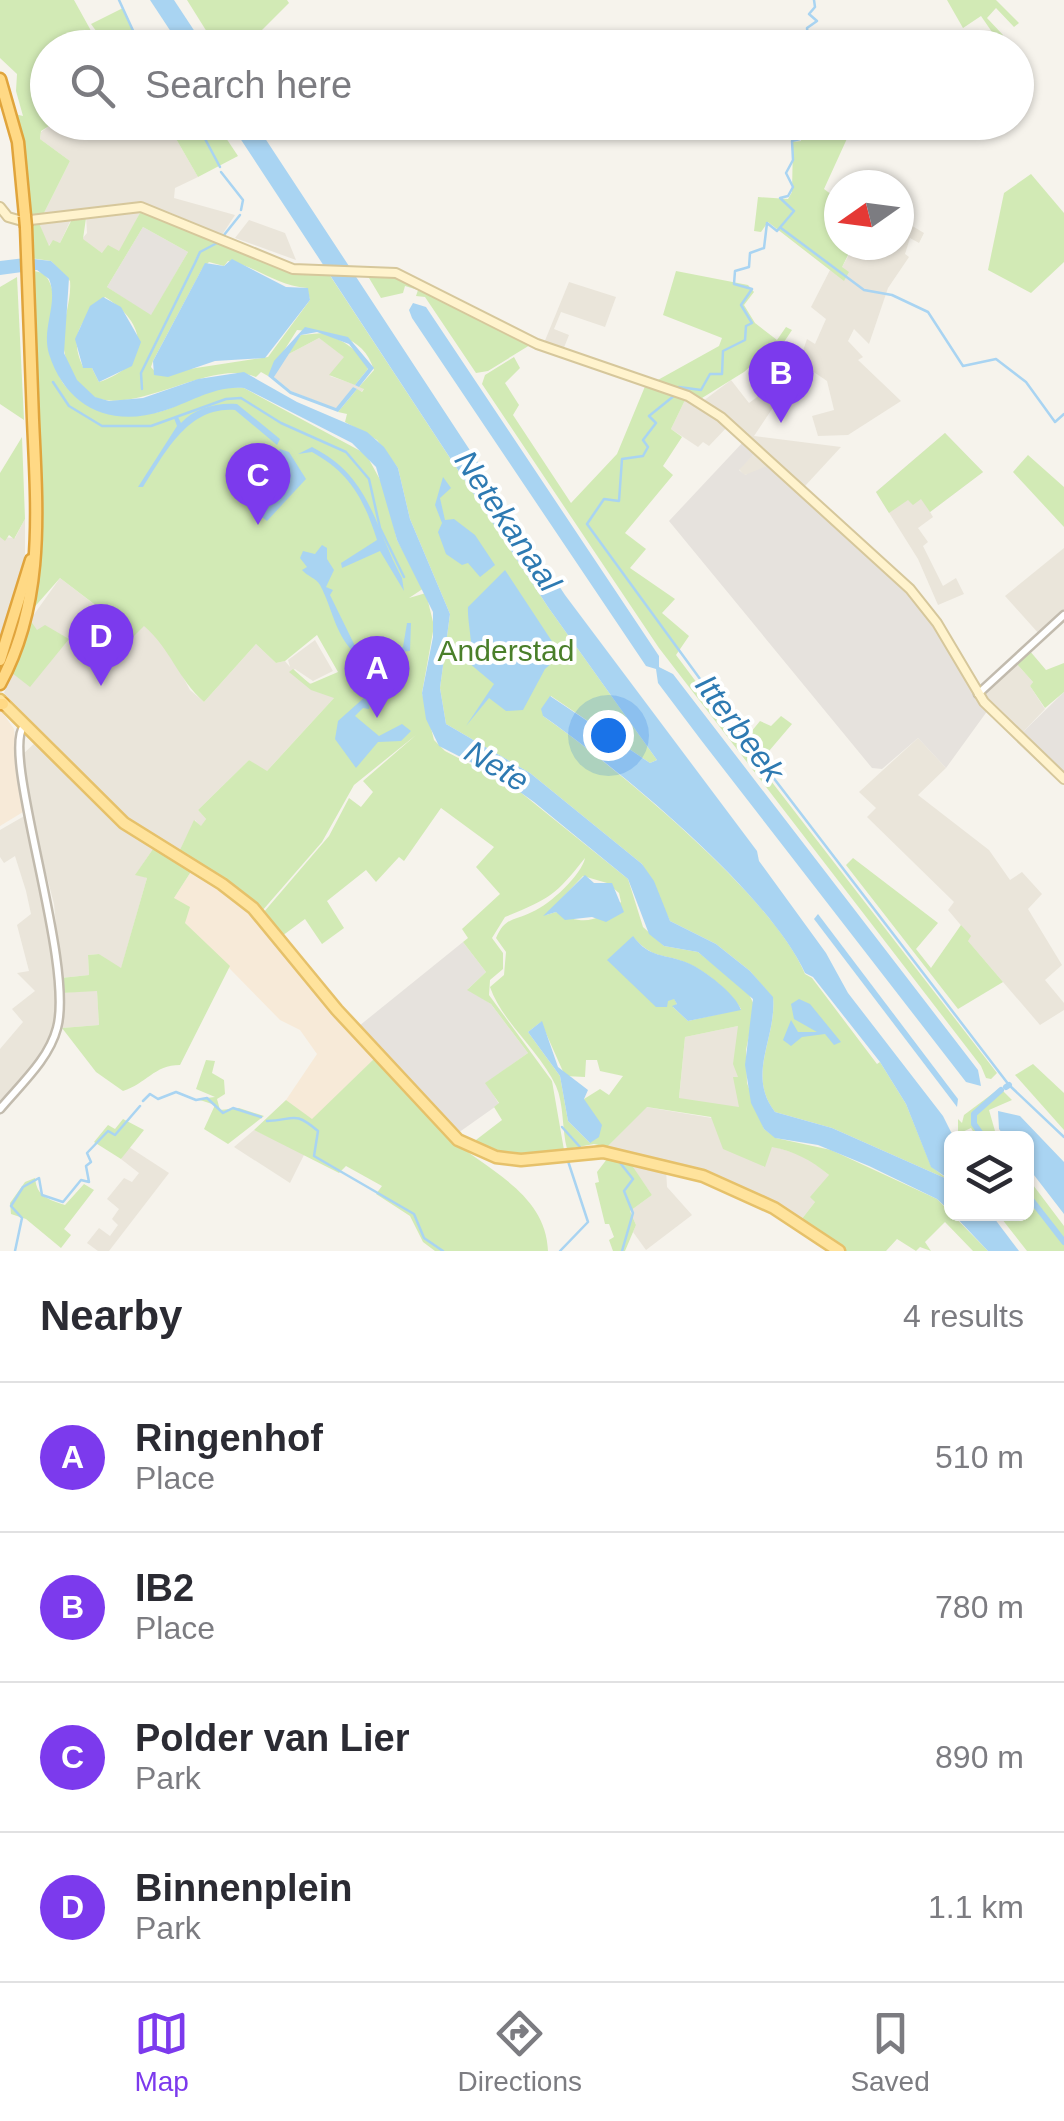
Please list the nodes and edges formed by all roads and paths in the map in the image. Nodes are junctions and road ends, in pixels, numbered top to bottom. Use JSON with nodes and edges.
{"nodes":[{"id":1,"x":0,"y":79,"type":"edge"},
{"id":2,"x":0,"y":98,"type":"edge"},
{"id":3,"x":0,"y":207,"type":"edge"},
{"id":4,"x":20,"y":221,"type":"junction"},
{"id":5,"x":33,"y":561,"type":"junction"},
{"id":6,"x":1064,"y":615,"type":"edge"},
{"id":7,"x":0,"y":660,"type":"edge"},
{"id":8,"x":1,"y":673,"type":"edge"},
{"id":9,"x":0,"y":684,"type":"edge"},
{"id":10,"x":978,"y":694,"type":"junction"},
{"id":11,"x":1,"y":700,"type":"edge"},
{"id":12,"x":22,"y":728,"type":"junction"},
{"id":13,"x":1064,"y":780,"type":"edge"},
{"id":14,"x":0,"y":1109,"type":"edge"},
{"id":15,"x":839,"y":1251,"type":"edge"}],
"edges":[{"from":1,"to":4,"type":"highway"},
{"from":2,"to":4,"type":"highway"},
{"from":3,"to":4,"type":"main road"},
{"from":4,"to":5,"type":"highway"},
{"from":4,"to":10,"type":"main road"},
{"from":5,"to":7,"type":"highway"},
{"from":5,"to":8,"type":"highway"},
{"from":5,"to":9,"type":"highway"},
{"from":6,"to":10,"type":"street"},
{"from":10,"to":13,"type":"main road"},
{"from":11,"to":12,"type":"main road"},
{"from":11,"to":12,"type":"main road"},
{"from":12,"to":14,"type":"street"},
{"from":12,"to":15,"type":"main road"}]}
